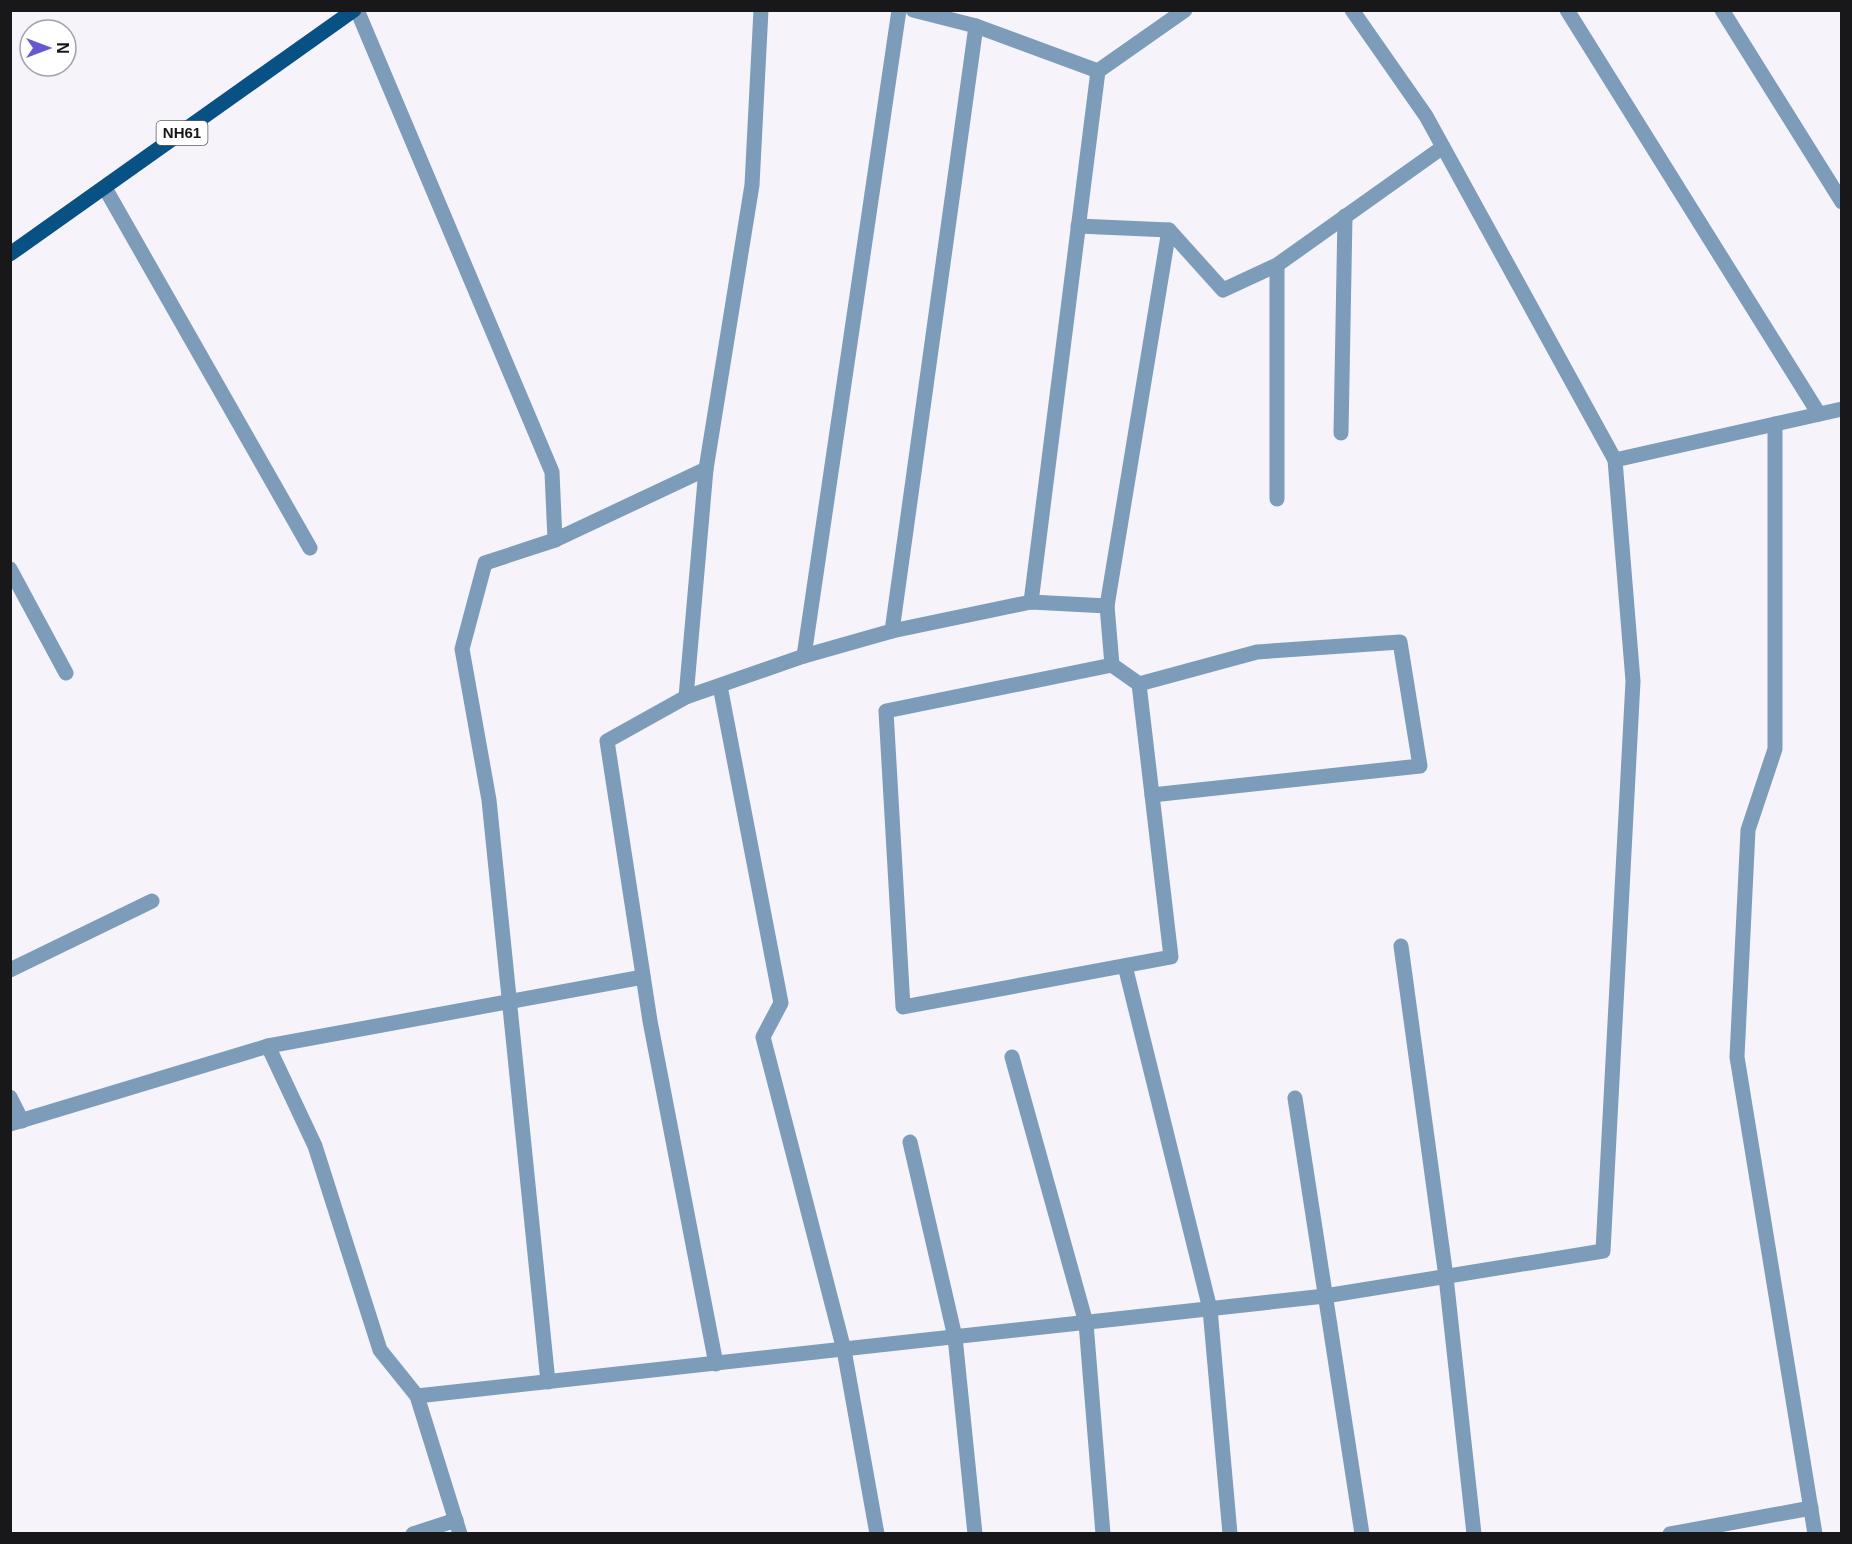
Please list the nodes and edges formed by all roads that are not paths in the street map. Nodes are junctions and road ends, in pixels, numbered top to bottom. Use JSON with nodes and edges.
{"nodes":[{"id":1,"x":356,"y":10,"type":"edge"},
{"id":2,"x":761,"y":10,"type":"edge"},
{"id":3,"x":899,"y":10,"type":"edge"},
{"id":4,"x":913,"y":10,"type":"edge"},
{"id":5,"x":1185,"y":10,"type":"edge"},
{"id":6,"x":1352,"y":10,"type":"edge"},
{"id":7,"x":1567,"y":10,"type":"edge"},
{"id":8,"x":1722,"y":10,"type":"edge"},
{"id":9,"x":976,"y":26,"type":"junction"},
{"id":10,"x":1098,"y":71,"type":"junction"},
{"id":11,"x":1443,"y":147,"type":"junction"},
{"id":12,"x":105,"y":188,"type":"junction"},
{"id":13,"x":1842,"y":202,"type":"edge"},
{"id":14,"x":1345,"y":216,"type":"junction"},
{"id":15,"x":1078,"y":226,"type":"junction"},
{"id":16,"x":1169,"y":230,"type":"junction"},
{"id":17,"x":10,"y":254,"type":"edge"},
{"id":18,"x":1277,"y":265,"type":"junction"},
{"id":19,"x":1842,"y":410,"type":"edge"},
{"id":20,"x":1820,"y":414,"type":"junction"},
{"id":21,"x":1775,"y":424,"type":"junction"},
{"id":22,"x":1341,"y":433,"type":"dead end"},
{"id":23,"x":1616,"y":460,"type":"junction"},
{"id":24,"x":706,"y":469,"type":"junction"},
{"id":25,"x":1277,"y":499,"type":"dead end"},
{"id":26,"x":555,"y":540,"type":"junction"},
{"id":27,"x":310,"y":548,"type":"dead end"},
{"id":28,"x":10,"y":569,"type":"edge"},
{"id":29,"x":1031,"y":602,"type":"junction"},
{"id":30,"x":1107,"y":606,"type":"junction"},
{"id":31,"x":892,"y":631,"type":"junction"},
{"id":32,"x":804,"y":657,"type":"junction"},
{"id":33,"x":1112,"y":665,"type":"junction"},
{"id":34,"x":66,"y":673,"type":"dead end"},
{"id":35,"x":1139,"y":684,"type":"junction"},
{"id":36,"x":720,"y":686,"type":"junction"},
{"id":37,"x":686,"y":697,"type":"junction"},
{"id":38,"x":1152,"y":795,"type":"junction"},
{"id":39,"x":152,"y":901,"type":"dead end"},
{"id":40,"x":1401,"y":946,"type":"dead end"},
{"id":41,"x":1125,"y":966,"type":"junction"},
{"id":42,"x":10,"y":970,"type":"edge"},
{"id":43,"x":643,"y":977,"type":"junction"},
{"id":44,"x":509,"y":1002,"type":"junction"},
{"id":45,"x":268,"y":1046,"type":"junction"},
{"id":46,"x":1012,"y":1057,"type":"dead end"},
{"id":47,"x":10,"y":1097,"type":"edge"},
{"id":48,"x":1295,"y":1098,"type":"dead end"},
{"id":49,"x":16,"y":1123,"type":"edge"},
{"id":50,"x":910,"y":1142,"type":"dead end"},
{"id":51,"x":1446,"y":1277,"type":"junction"},
{"id":52,"x":1325,"y":1296,"type":"junction"},
{"id":53,"x":1210,"y":1309,"type":"junction"},
{"id":54,"x":1086,"y":1323,"type":"junction"},
{"id":55,"x":955,"y":1337,"type":"junction"},
{"id":56,"x":844,"y":1350,"type":"junction"},
{"id":57,"x":716,"y":1364,"type":"junction"},
{"id":58,"x":548,"y":1382,"type":"junction"},
{"id":59,"x":417,"y":1396,"type":"junction"},
{"id":60,"x":1811,"y":1508,"type":"junction"},
{"id":61,"x":458,"y":1527,"type":"edge"},
{"id":62,"x":413,"y":1533,"type":"edge"},
{"id":63,"x":878,"y":1533,"type":"edge"},
{"id":64,"x":975,"y":1533,"type":"edge"},
{"id":65,"x":1103,"y":1533,"type":"edge"},
{"id":66,"x":1230,"y":1533,"type":"edge"},
{"id":67,"x":1362,"y":1533,"type":"edge"},
{"id":68,"x":1474,"y":1533,"type":"edge"},
{"id":69,"x":1670,"y":1533,"type":"edge"},
{"id":70,"x":1815,"y":1533,"type":"edge"}],
"edges":[{"from":1,"to":12,"type":"main road","number":"NH61"},
{"from":1,"to":26,"type":"street"},
{"from":2,"to":24,"type":"street"},
{"from":3,"to":32,"type":"street"},
{"from":4,"to":9,"type":"street"},
{"from":5,"to":10,"type":"street"},
{"from":6,"to":11,"type":"street"},
{"from":7,"to":20,"type":"street"},
{"from":8,"to":13,"type":"street"},
{"from":9,"to":10,"type":"street"},
{"from":9,"to":31,"type":"street"},
{"from":10,"to":15,"type":"street"},
{"from":11,"to":14,"type":"street"},
{"from":11,"to":23,"type":"street"},
{"from":12,"to":17,"type":"main road","number":"NH61"},
{"from":12,"to":27,"type":"street"},
{"from":14,"to":18,"type":"street"},
{"from":14,"to":22,"type":"street"},
{"from":15,"to":16,"type":"street"},
{"from":15,"to":29,"type":"street"},
{"from":16,"to":18,"type":"street"},
{"from":16,"to":30,"type":"street"},
{"from":18,"to":25,"type":"street"},
{"from":19,"to":20,"type":"street"},
{"from":20,"to":21,"type":"street"},
{"from":21,"to":23,"type":"street"},
{"from":21,"to":60,"type":"street"},
{"from":23,"to":51,"type":"street"},
{"from":24,"to":26,"type":"street"},
{"from":24,"to":37,"type":"street"},
{"from":26,"to":44,"type":"street"},
{"from":28,"to":34,"type":"street"},
{"from":29,"to":30,"type":"street"},
{"from":29,"to":31,"type":"street"},
{"from":30,"to":33,"type":"street"},
{"from":31,"to":32,"type":"street"},
{"from":32,"to":36,"type":"street"},
{"from":33,"to":35,"type":"street"},
{"from":33,"to":41,"type":"street"},
{"from":35,"to":38,"type":"street"},
{"from":35,"to":38,"type":"street"},
{"from":36,"to":37,"type":"street"},
{"from":36,"to":56,"type":"street"},
{"from":37,"to":43,"type":"street"},
{"from":38,"to":41,"type":"street"},
{"from":39,"to":42,"type":"street"},
{"from":40,"to":51,"type":"street"},
{"from":41,"to":53,"type":"street"},
{"from":43,"to":44,"type":"street"},
{"from":43,"to":57,"type":"street"},
{"from":44,"to":45,"type":"street"},
{"from":44,"to":58,"type":"street"},
{"from":45,"to":49,"type":"street"},
{"from":45,"to":59,"type":"street"},
{"from":46,"to":54,"type":"street"},
{"from":47,"to":49,"type":"street"},
{"from":48,"to":52,"type":"street"},
{"from":50,"to":55,"type":"street"},
{"from":51,"to":52,"type":"street"},
{"from":51,"to":68,"type":"street"},
{"from":52,"to":53,"type":"street"},
{"from":52,"to":67,"type":"street"},
{"from":53,"to":54,"type":"street"},
{"from":53,"to":66,"type":"street"},
{"from":54,"to":55,"type":"street"},
{"from":54,"to":65,"type":"street"},
{"from":55,"to":56,"type":"street"},
{"from":55,"to":64,"type":"street"},
{"from":56,"to":57,"type":"street"},
{"from":56,"to":63,"type":"street"},
{"from":57,"to":58,"type":"street"},
{"from":58,"to":59,"type":"street"},
{"from":59,"to":61,"type":"street"},
{"from":60,"to":69,"type":"street"},
{"from":60,"to":70,"type":"street"},
{"from":61,"to":62,"type":"street"}]}
